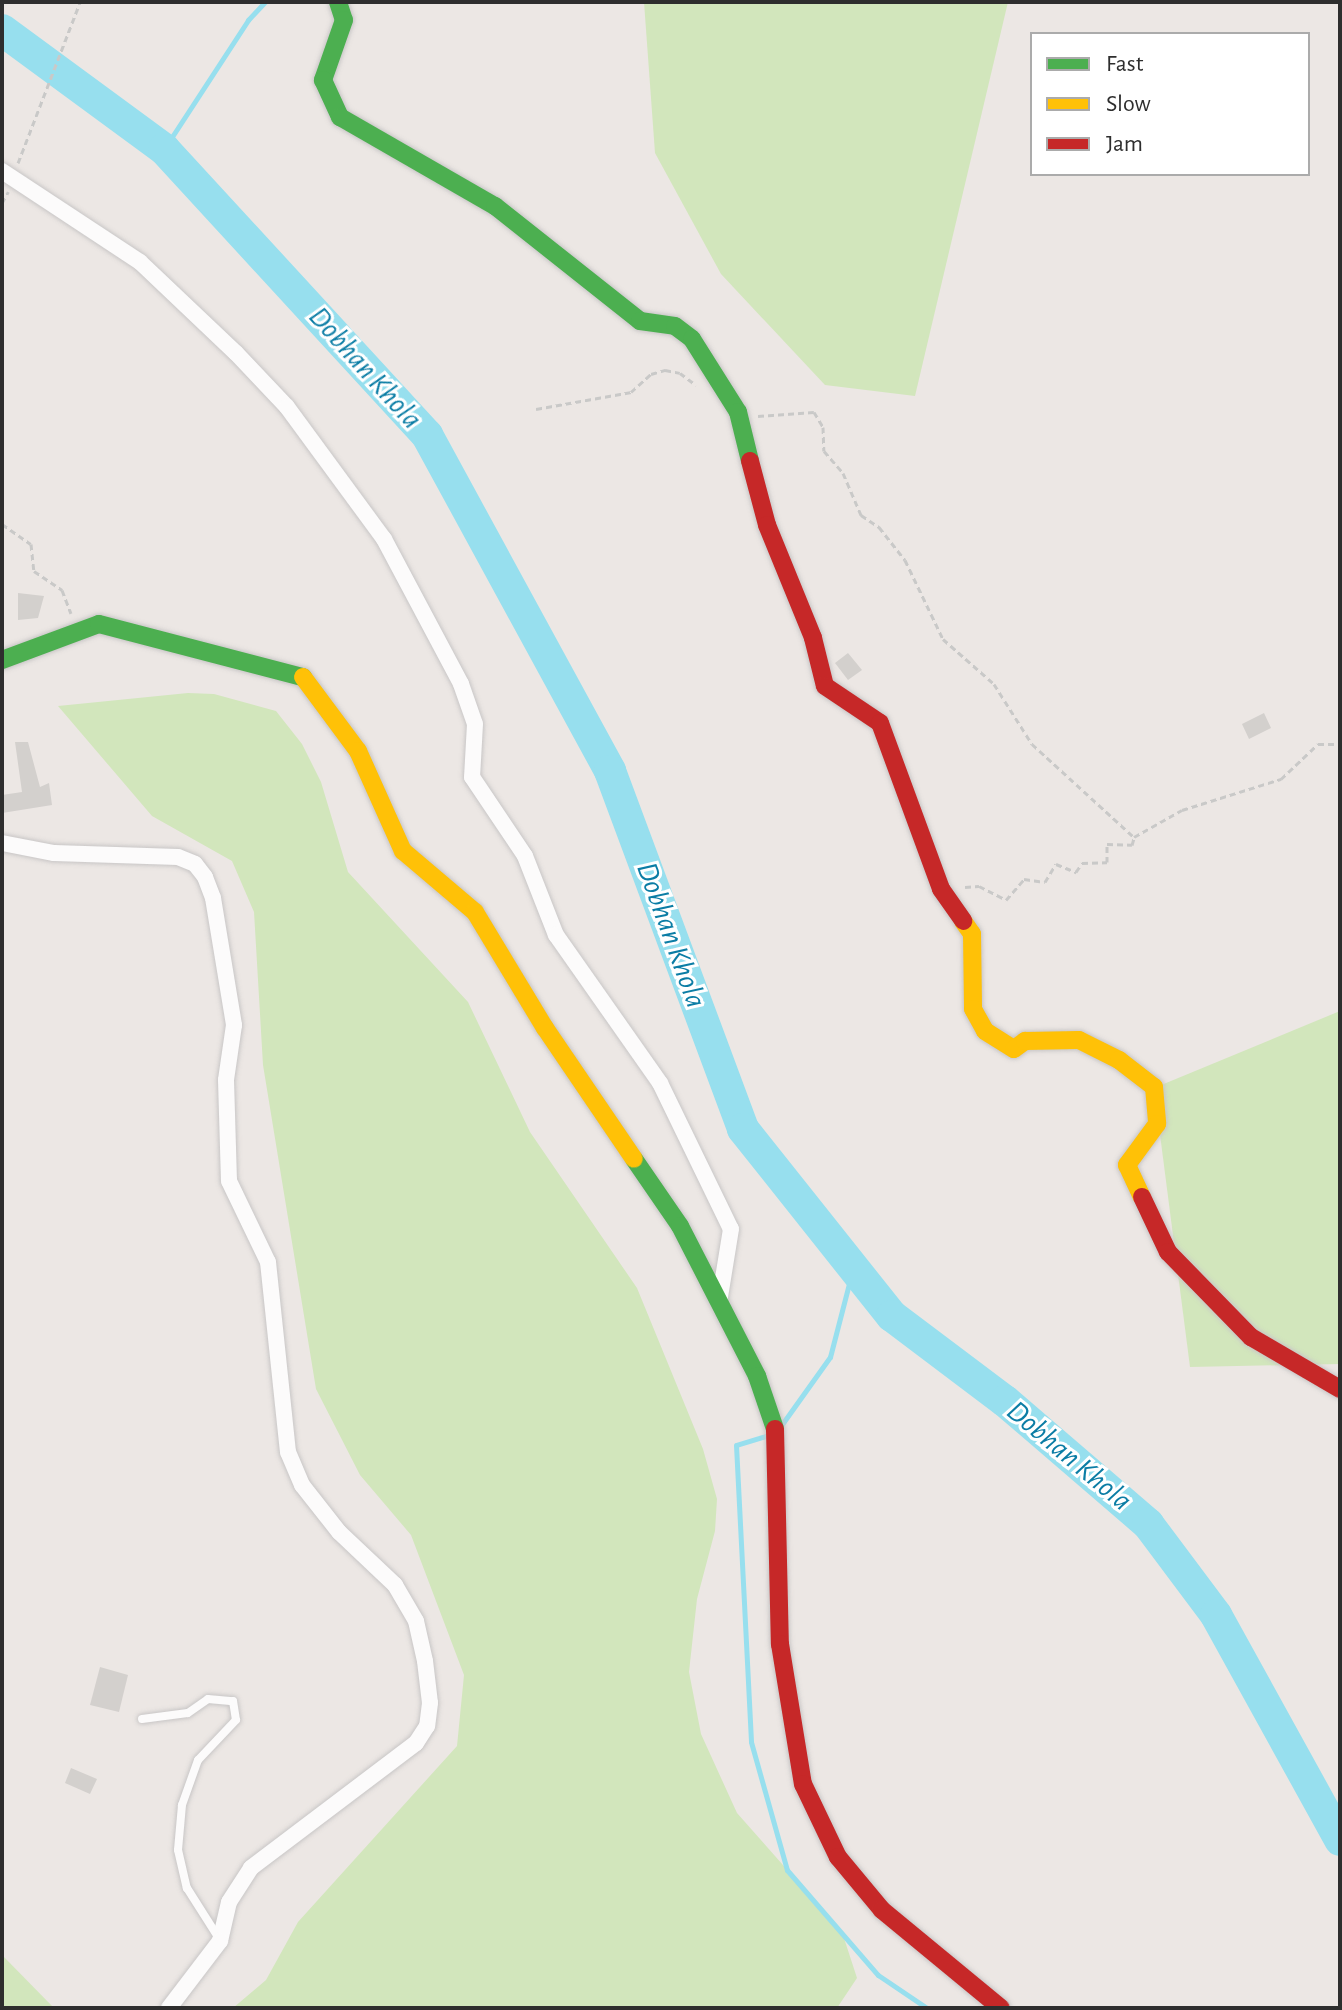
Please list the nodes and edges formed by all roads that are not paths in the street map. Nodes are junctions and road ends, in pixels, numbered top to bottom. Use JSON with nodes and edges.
{"nodes":[{"id":1,"x":338,"y":2,"type":"edge"},
{"id":2,"x":7,"y":174,"type":"edge"},
{"id":3,"x":2,"y":660,"type":"edge"},
{"id":4,"x":2,"y":843,"type":"edge"},
{"id":5,"x":718,"y":1306,"type":"junction"},
{"id":6,"x":1340,"y":1389,"type":"edge"},
{"id":7,"x":142,"y":1719,"type":"dead end"},
{"id":8,"x":220,"y":1941,"type":"junction"},
{"id":9,"x":169,"y":2008,"type":"edge"},
{"id":10,"x":1001,"y":2008,"type":"edge"}],
"edges":[{"from":1,"to":6,"type":"street"},
{"from":2,"to":5,"type":"street"},
{"from":3,"to":5,"type":"street"},
{"from":4,"to":8,"type":"street"},
{"from":5,"to":10,"type":"street"},
{"from":7,"to":8,"type":"lane"},
{"from":8,"to":9,"type":"street"}]}
